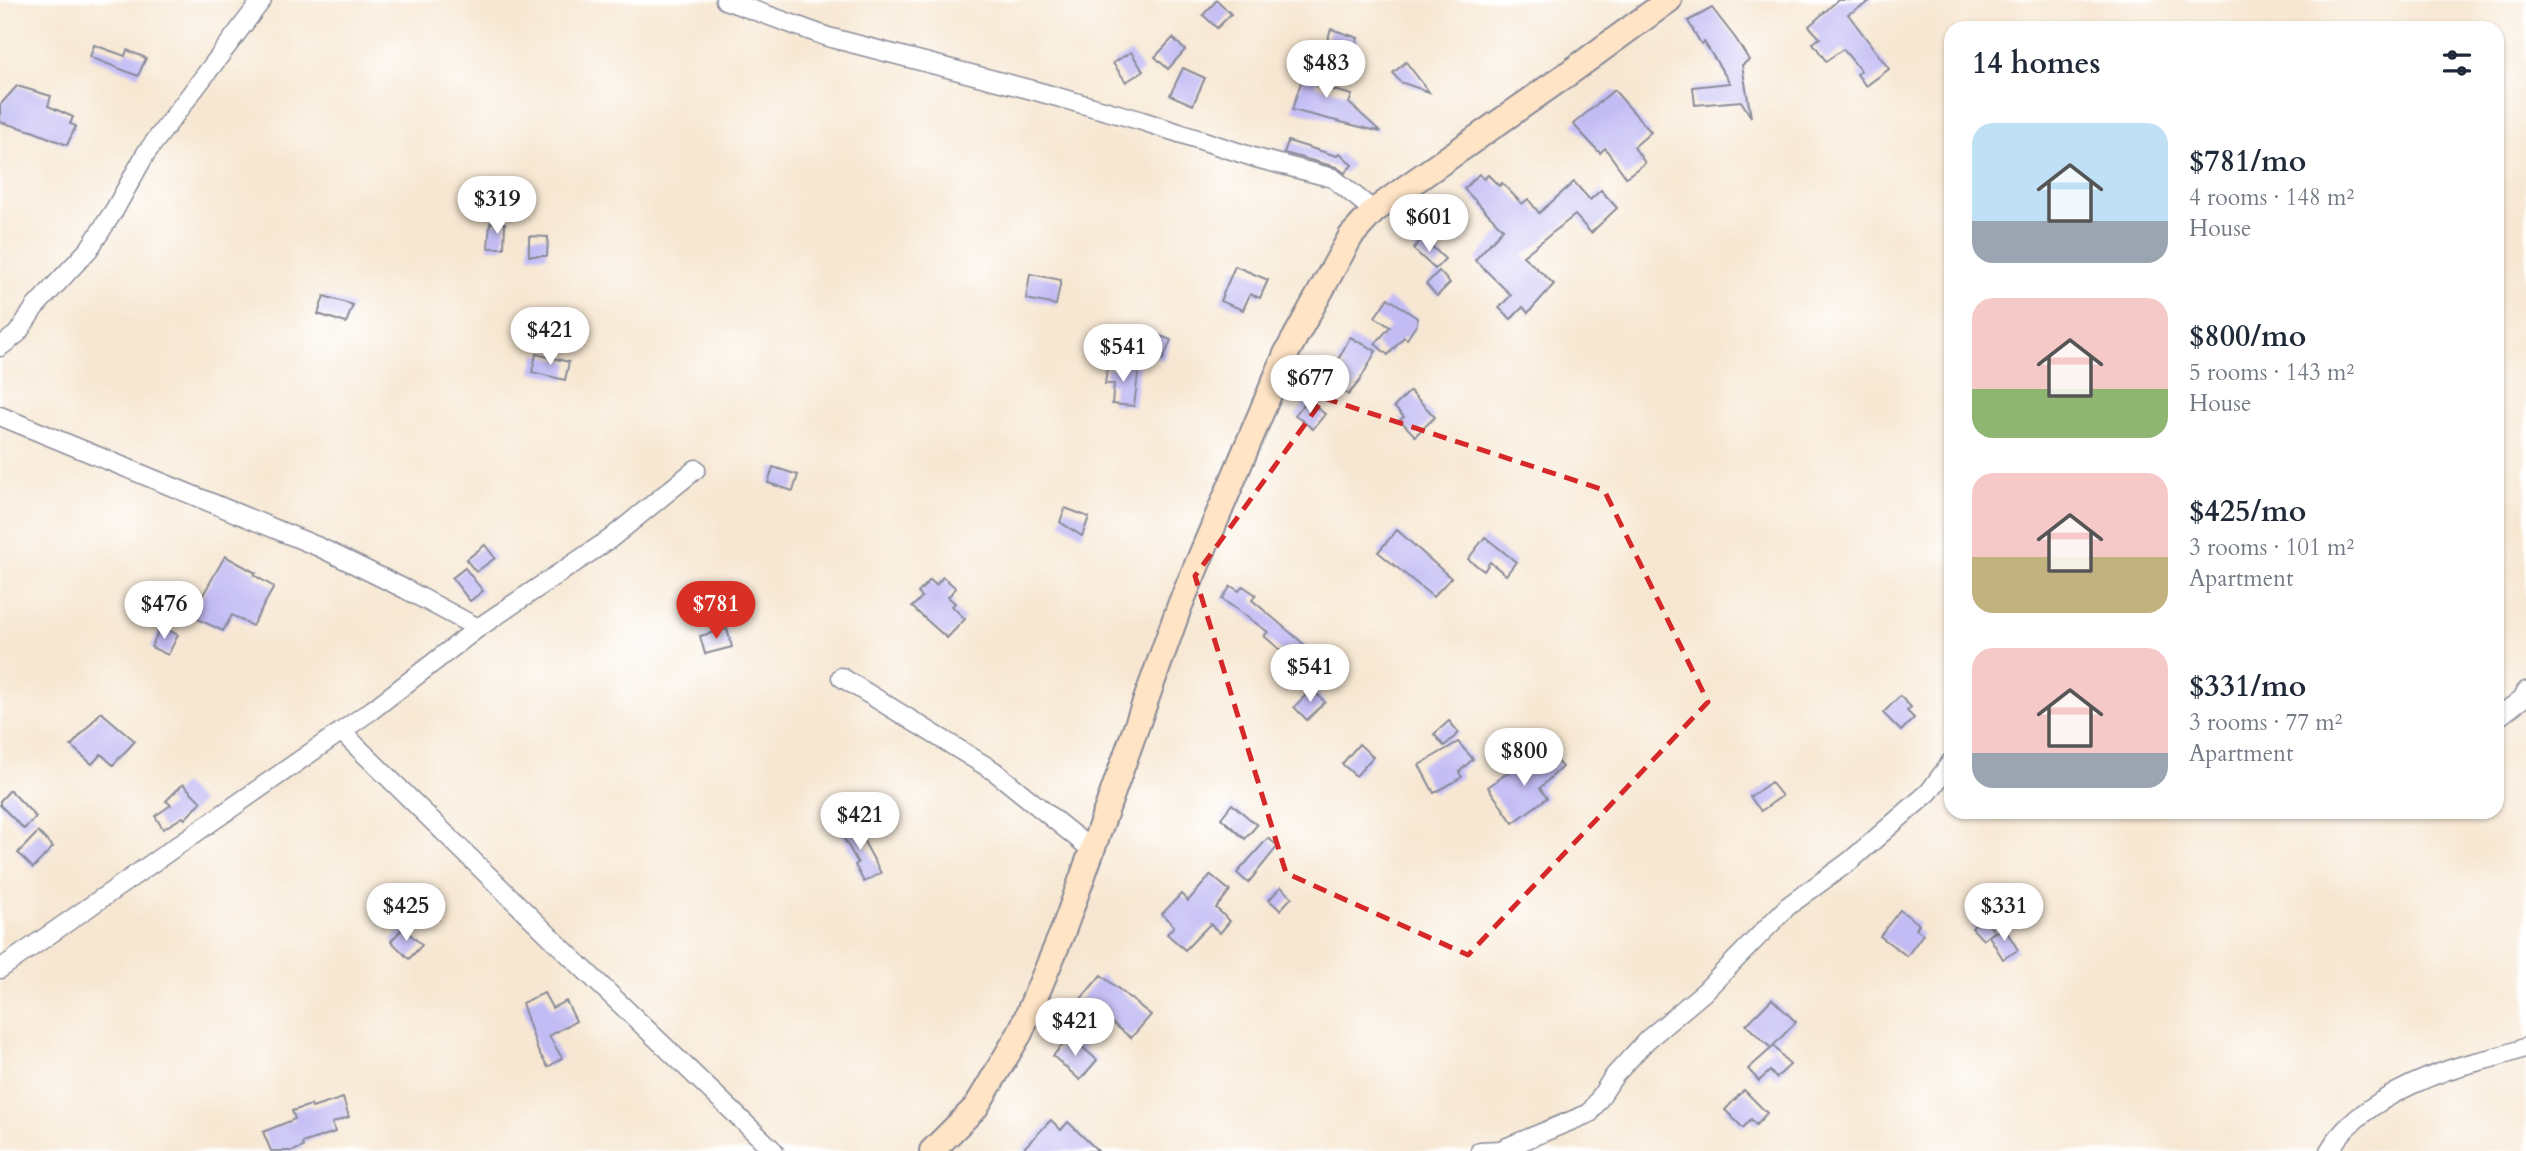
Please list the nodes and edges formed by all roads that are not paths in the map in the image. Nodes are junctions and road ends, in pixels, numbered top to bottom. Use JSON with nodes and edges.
{"nodes":[{"id":1,"x":262,"y":0,"type":"edge"},
{"id":2,"x":725,"y":0,"type":"edge"},
{"id":3,"x":1669,"y":0,"type":"edge"},
{"id":4,"x":1374,"y":211,"type":"junction"},
{"id":5,"x":0,"y":347,"type":"edge"},
{"id":6,"x":0,"y":416,"type":"edge"},
{"id":7,"x":696,"y":469,"type":"dead end"},
{"id":8,"x":478,"y":628,"type":"junction"},
{"id":9,"x":841,"y":677,"type":"dead end"},
{"id":10,"x":2526,"y":691,"type":"edge"},
{"id":11,"x":2504,"y":713,"type":"edge"},
{"id":12,"x":342,"y":732,"type":"junction"},
{"id":13,"x":1944,"y":772,"type":"edge"},
{"id":14,"x":1092,"y":850,"type":"junction"},
{"id":15,"x":0,"y":969,"type":"edge"},
{"id":16,"x":2526,"y":1047,"type":"edge"},
{"id":17,"x":774,"y":1151,"type":"edge"},
{"id":18,"x":932,"y":1151,"type":"edge"},
{"id":19,"x":1480,"y":1151,"type":"edge"},
{"id":20,"x":2329,"y":1151,"type":"edge"}],
"edges":[{"from":1,"to":5,"type":"street"},
{"from":2,"to":4,"type":"street"},
{"from":3,"to":4,"type":"street"},
{"from":4,"to":14,"type":"street"},
{"from":6,"to":8,"type":"street"},
{"from":7,"to":8,"type":"street"},
{"from":8,"to":12,"type":"street"},
{"from":9,"to":14,"type":"street"},
{"from":10,"to":11,"type":"street"},
{"from":12,"to":15,"type":"street"},
{"from":12,"to":17,"type":"street"},
{"from":13,"to":19,"type":"street"},
{"from":14,"to":18,"type":"street"},
{"from":16,"to":20,"type":"street"}]}
